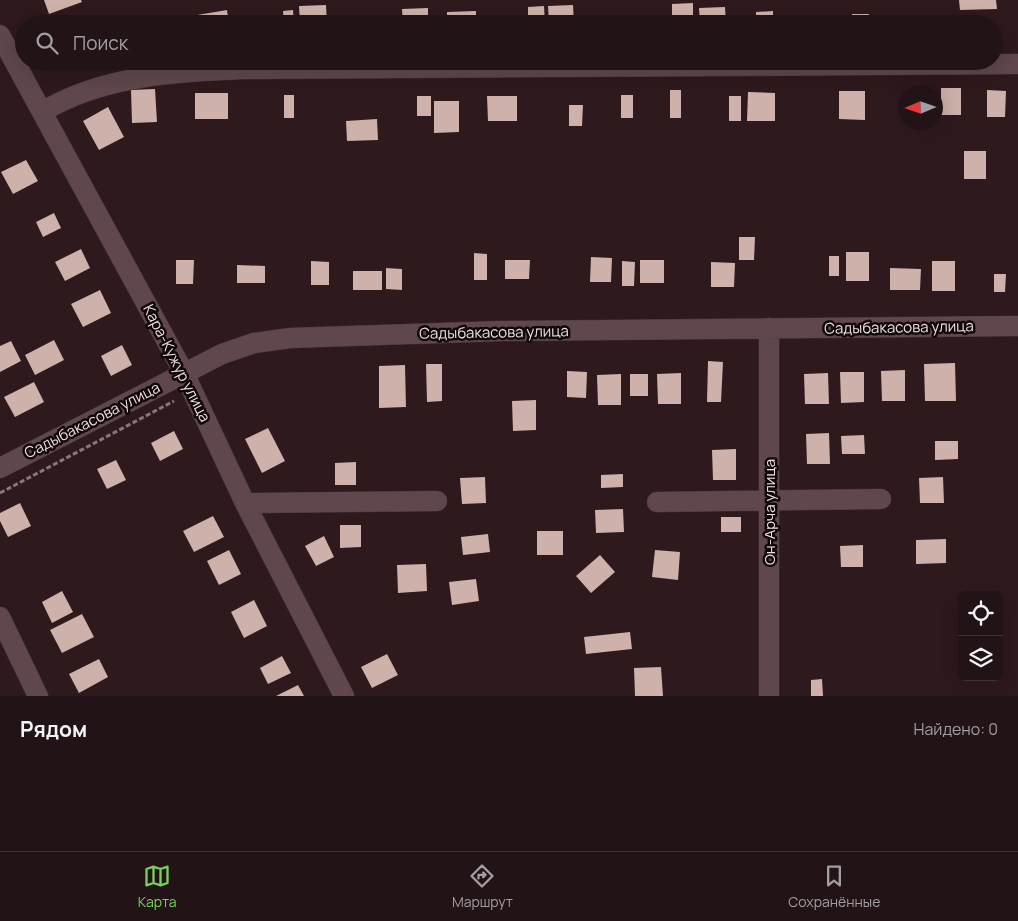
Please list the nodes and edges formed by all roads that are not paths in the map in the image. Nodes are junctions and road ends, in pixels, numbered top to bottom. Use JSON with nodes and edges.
{"nodes":[{"id":1,"x":0,"y":35,"type":"edge"},
{"id":2,"x":15,"y":62,"type":"edge"},
{"id":3,"x":1003,"y":64,"type":"edge"},
{"id":4,"x":1018,"y":64,"type":"edge"},
{"id":5,"x":19,"y":70,"type":"edge"},
{"id":6,"x":212,"y":70,"type":"edge"},
{"id":7,"x":42,"y":112,"type":"junction"},
{"id":8,"x":1018,"y":326,"type":"edge"},
{"id":9,"x":769,"y":328,"type":"junction"},
{"id":10,"x":184,"y":372,"type":"junction"},
{"id":11,"x":0,"y":468,"type":"edge"},
{"id":12,"x":881,"y":499,"type":"dead end"},
{"id":13,"x":437,"y":501,"type":"dead end"},
{"id":14,"x":768,"y":501,"type":"junction"},
{"id":15,"x":657,"y":502,"type":"dead end"},
{"id":16,"x":245,"y":503,"type":"junction"},
{"id":17,"x":0,"y":617,"type":"edge"},
{"id":18,"x":38,"y":696,"type":"edge"},
{"id":19,"x":344,"y":696,"type":"edge"},
{"id":20,"x":769,"y":696,"type":"edge"}],
"edges":[{"from":1,"to":2,"type":"street","name":"Кара-Кужур улица"},
{"from":3,"to":4,"type":"street"},
{"from":5,"to":7,"type":"street","name":"Кара-Кужур улица"},
{"from":6,"to":7,"type":"street"},
{"from":7,"to":10,"type":"street","name":"Кара-Кужур улица"},
{"from":8,"to":9,"type":"street","name":"Садыбакасова улица"},
{"from":9,"to":10,"type":"street","name":"Садыбакасова улица"},
{"from":9,"to":14,"type":"street","name":"Он-Арча улица"},
{"from":10,"to":11,"type":"street","name":"Садыбакасова улица"},
{"from":10,"to":16,"type":"street","name":"Кара-Кужур улица"},
{"from":12,"to":14,"type":"street"},
{"from":13,"to":16,"type":"street"},
{"from":14,"to":15,"type":"street"},
{"from":14,"to":20,"type":"street","name":"Он-Арча улица"},
{"from":16,"to":19,"type":"street","name":"Кара-Кужур улица"},
{"from":17,"to":18,"type":"street"}]}
